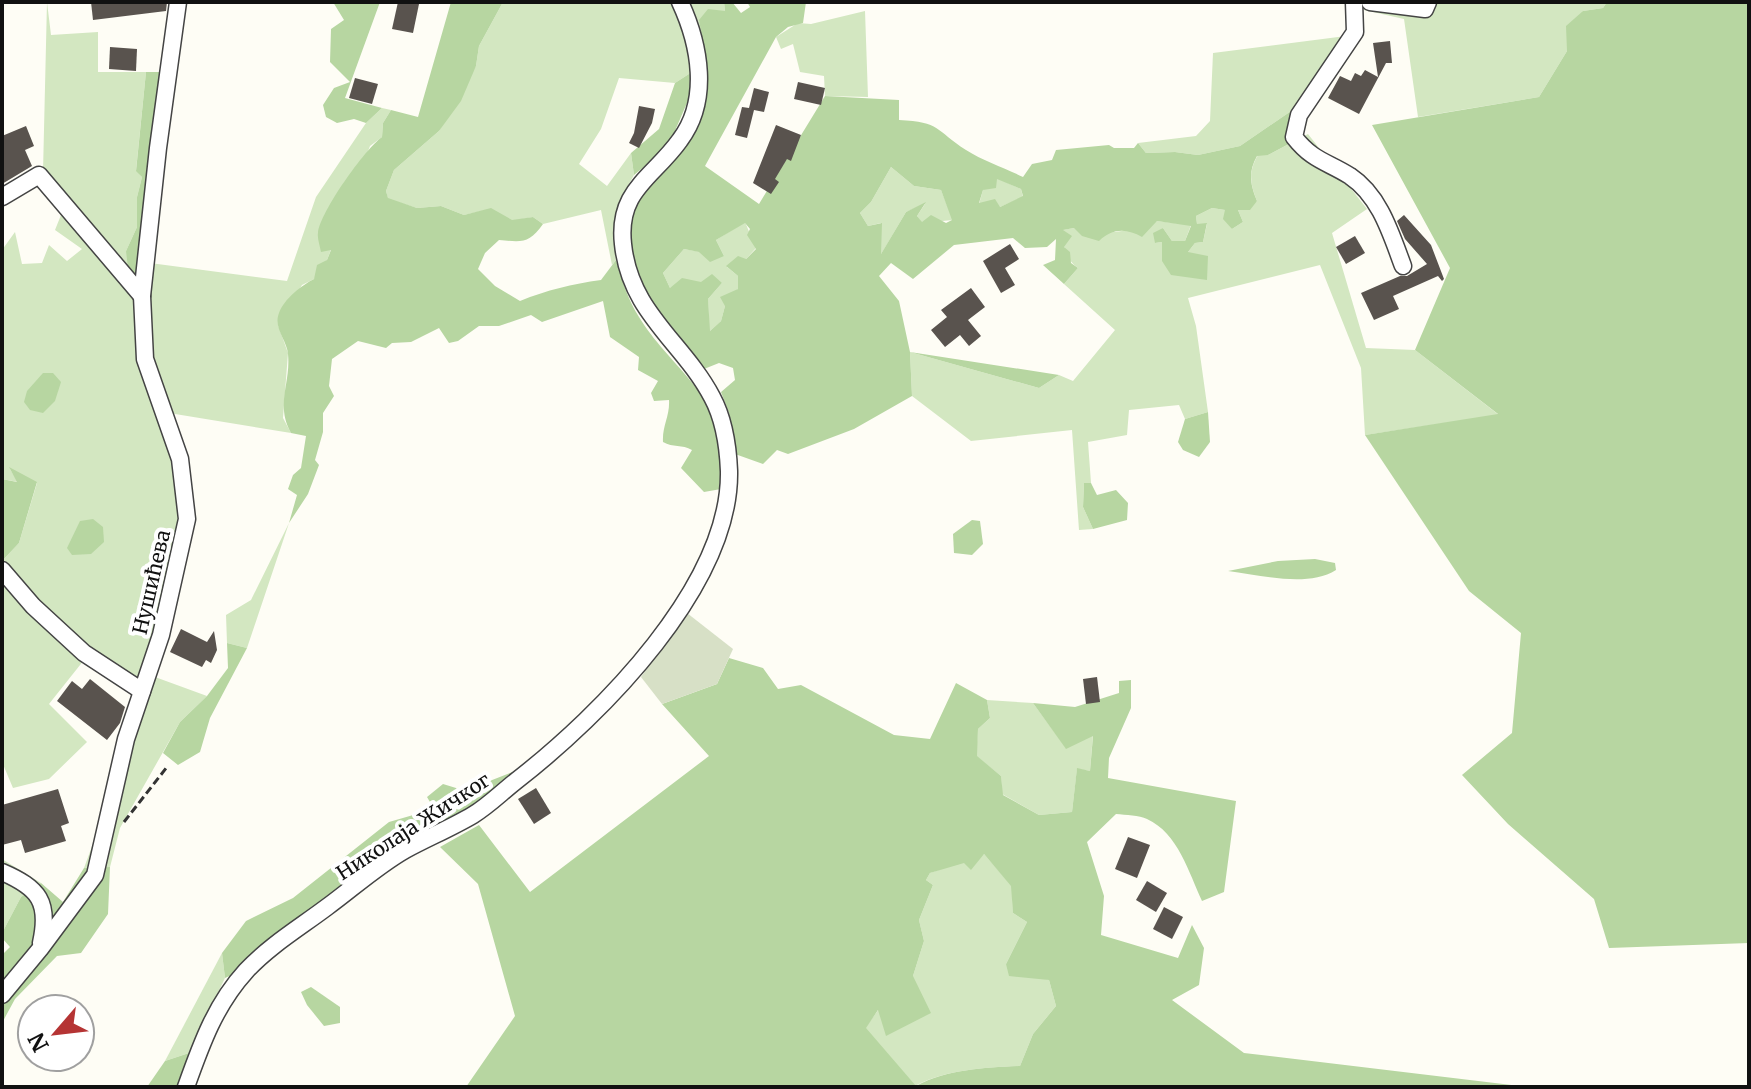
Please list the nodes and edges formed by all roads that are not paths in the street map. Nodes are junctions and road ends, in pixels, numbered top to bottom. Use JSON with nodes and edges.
{"nodes":[{"id":1,"x":178,"y":2,"type":"edge"},
{"id":2,"x":680,"y":2,"type":"edge"},
{"id":3,"x":1354,"y":2,"type":"edge"},
{"id":4,"x":1370,"y":2,"type":"edge"},
{"id":5,"x":1428,"y":2,"type":"edge"},
{"id":6,"x":2,"y":197,"type":"edge"},
{"id":7,"x":1403,"y":266,"type":"dead end"},
{"id":8,"x":142,"y":296,"type":"junction"},
{"id":9,"x":2,"y":570,"type":"edge"},
{"id":10,"x":142,"y":691,"type":"junction"},
{"id":11,"x":2,"y":872,"type":"edge"},
{"id":12,"x":40,"y":949,"type":"junction"},
{"id":13,"x":2,"y":995,"type":"edge"},
{"id":14,"x":186,"y":1087,"type":"edge"}],
"edges":[{"from":1,"to":8,"type":"street","name":"Нушићева"},
{"from":2,"to":14,"type":"street","name":"Николаја Жичког"},
{"from":3,"to":7,"type":"street"},
{"from":4,"to":5,"type":"street"},
{"from":6,"to":8,"type":"street"},
{"from":8,"to":10,"type":"street","name":"Нушићева"},
{"from":9,"to":10,"type":"street"},
{"from":10,"to":12,"type":"street","name":"Нушићева"},
{"from":11,"to":12,"type":"street"},
{"from":12,"to":13,"type":"street","name":"Нушићева"}]}
